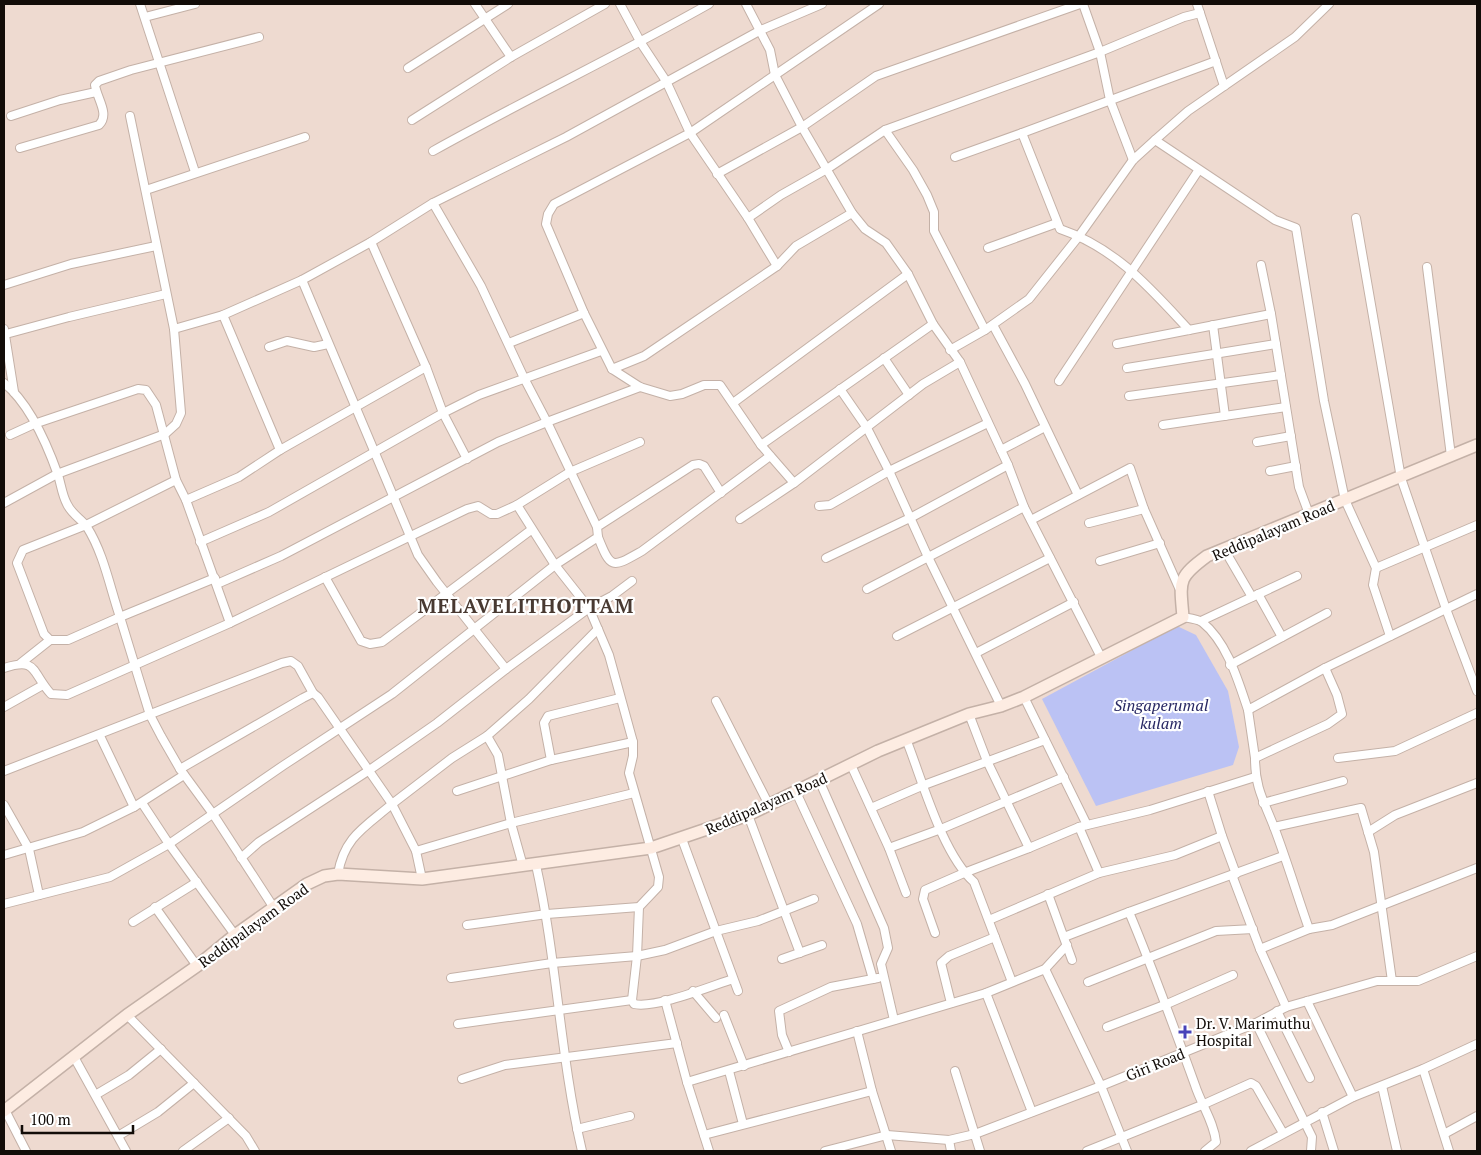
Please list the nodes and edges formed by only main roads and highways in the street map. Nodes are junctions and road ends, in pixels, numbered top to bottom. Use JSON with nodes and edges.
{"nodes":[{"id":1,"x":1477,"y":445,"type":"edge"},
{"id":2,"x":4,"y":1111,"type":"edge"}],
"edges":[{"from":1,"to":2,"type":"main road","name":"Reddipalayam Road"}]}
